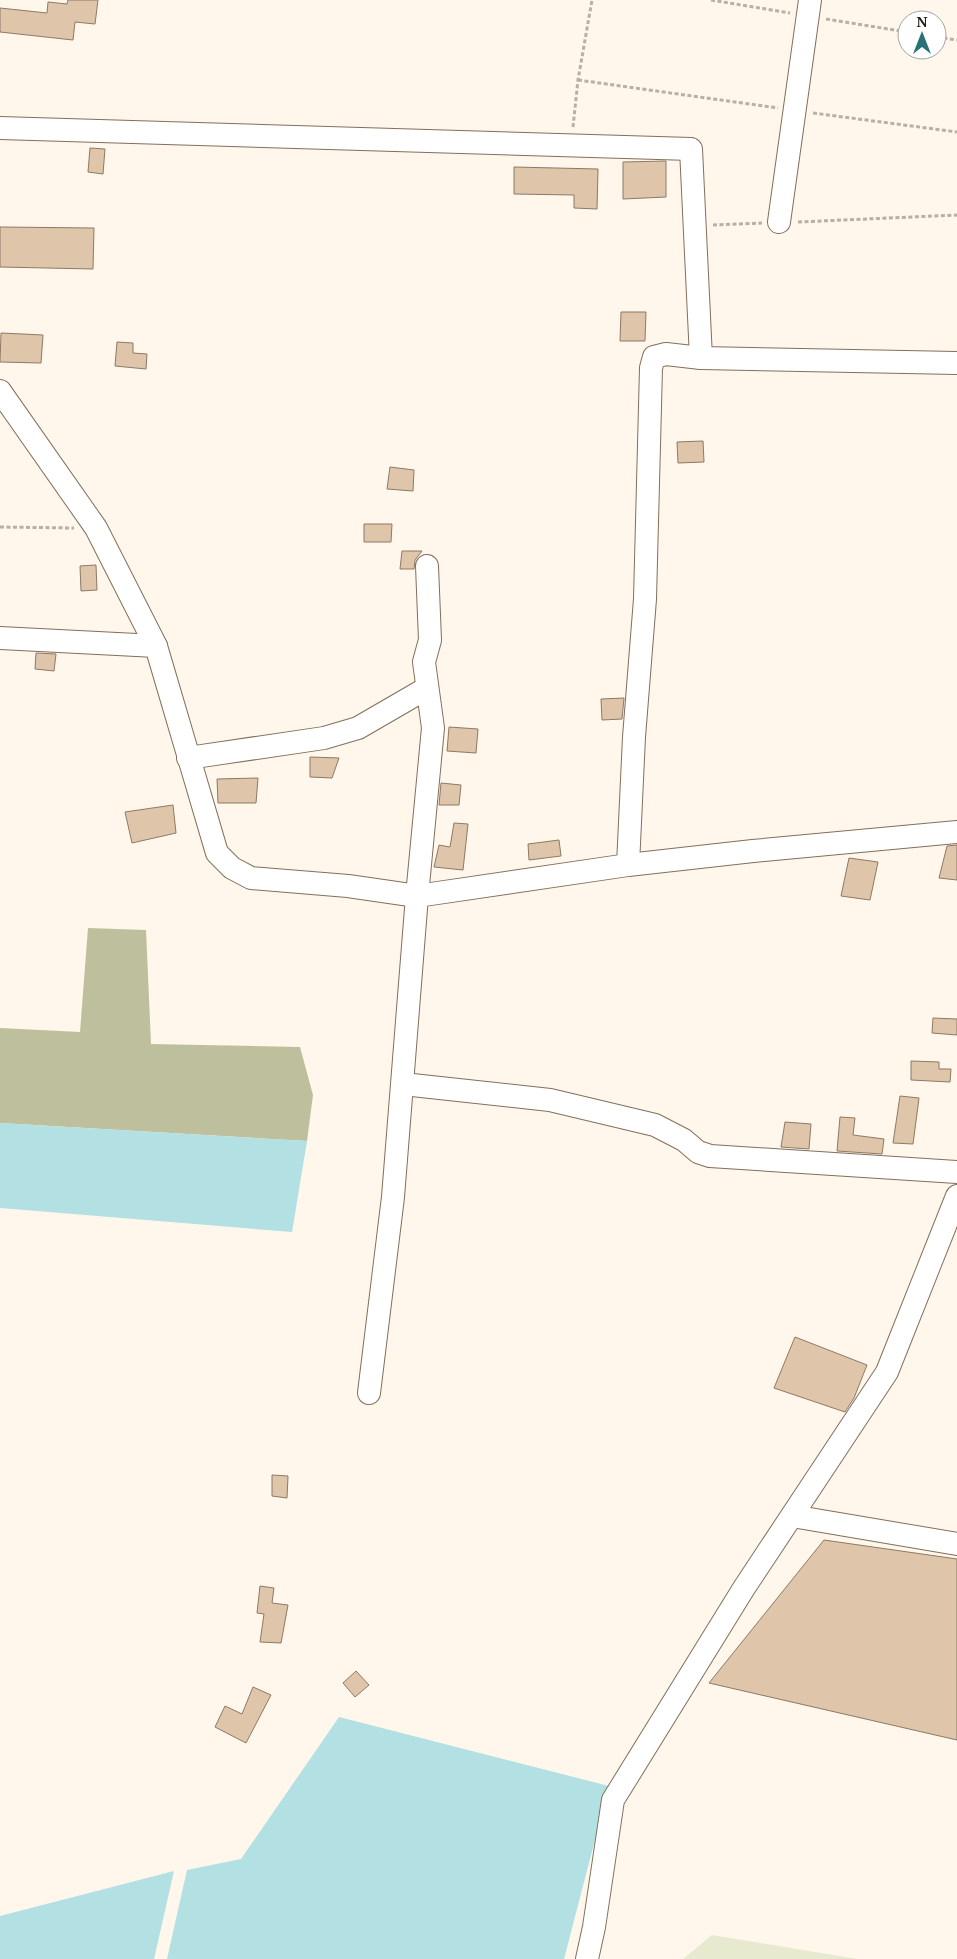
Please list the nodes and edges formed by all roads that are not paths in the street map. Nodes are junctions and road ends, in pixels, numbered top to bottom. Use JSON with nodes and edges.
{"nodes":[{"id":1,"x":810,"y":0,"type":"edge"},
{"id":2,"x":0,"y":128,"type":"edge"},
{"id":3,"x":779,"y":222,"type":"road end"},
{"id":4,"x":701,"y":358,"type":"junction"},
{"id":5,"x":957,"y":363,"type":"edge"},
{"id":6,"x":0,"y":391,"type":"edge"},
{"id":7,"x":427,"y":566,"type":"dead end"},
{"id":8,"x":0,"y":638,"type":"edge"},
{"id":9,"x":156,"y":646,"type":"junction"},
{"id":10,"x":427,"y":688,"type":"junction"},
{"id":11,"x":188,"y":758,"type":"junction"},
{"id":12,"x":957,"y":832,"type":"edge"},
{"id":13,"x":628,"y":865,"type":"junction"},
{"id":14,"x":417,"y":896,"type":"junction"},
{"id":15,"x":403,"y":1084,"type":"junction"},
{"id":16,"x":957,"y":1172,"type":"edge"},
{"id":17,"x":957,"y":1196,"type":"edge"},
{"id":18,"x":370,"y":1393,"type":"dead end"},
{"id":19,"x":792,"y":1516,"type":"junction"},
{"id":20,"x":957,"y":1544,"type":"edge"},
{"id":21,"x":587,"y":1959,"type":"edge"}],
"edges":[{"from":1,"to":3,"type":"street"},
{"from":2,"to":4,"type":"street"},
{"from":4,"to":5,"type":"street"},
{"from":4,"to":13,"type":"street"},
{"from":6,"to":9,"type":"street"},
{"from":7,"to":10,"type":"street"},
{"from":8,"to":9,"type":"street"},
{"from":9,"to":11,"type":"street"},
{"from":10,"to":11,"type":"street"},
{"from":10,"to":14,"type":"street"},
{"from":11,"to":14,"type":"street"},
{"from":12,"to":13,"type":"street"},
{"from":13,"to":14,"type":"street"},
{"from":14,"to":15,"type":"street"},
{"from":15,"to":16,"type":"street"},
{"from":15,"to":18,"type":"street"},
{"from":17,"to":19,"type":"street"},
{"from":19,"to":20,"type":"street"},
{"from":19,"to":21,"type":"street"}]}
